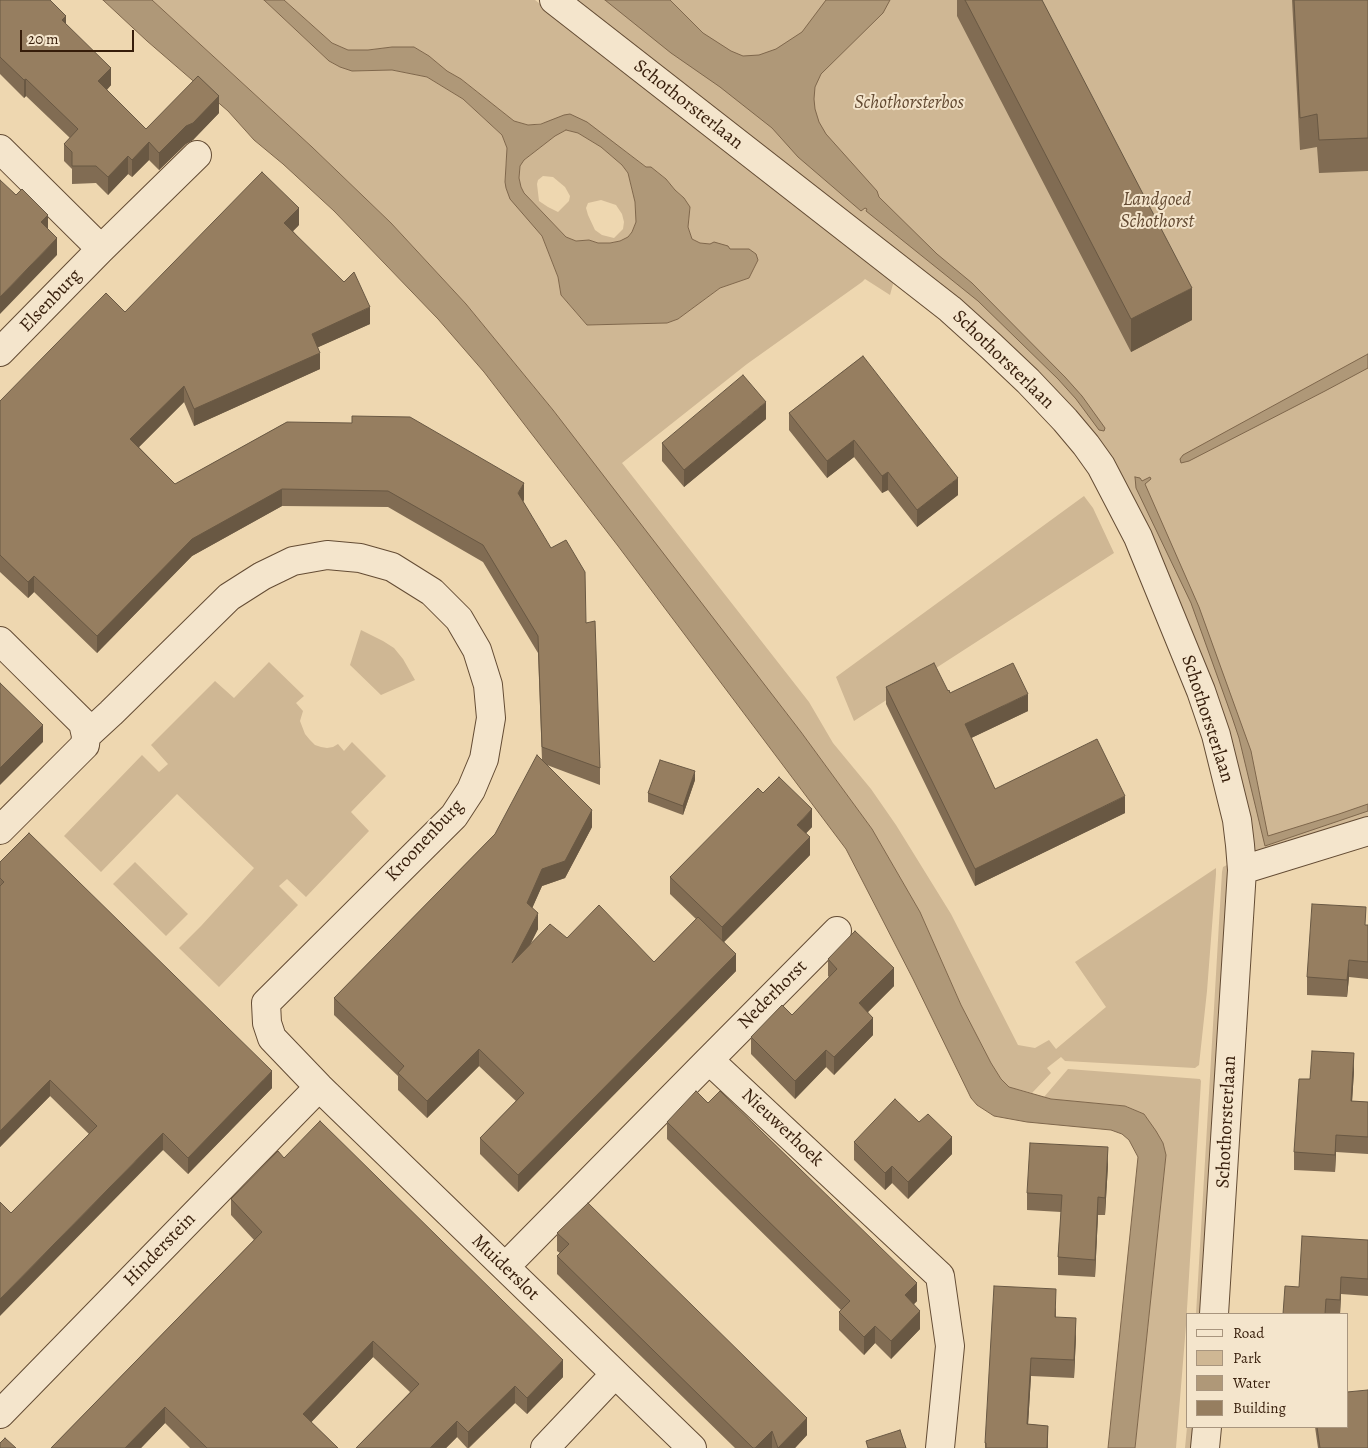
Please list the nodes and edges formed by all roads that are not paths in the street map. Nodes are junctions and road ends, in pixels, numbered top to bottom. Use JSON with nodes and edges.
{"nodes":[{"id":1,"x":554,"y":0,"type":"edge"},
{"id":2,"x":0,"y":148,"type":"edge"},
{"id":3,"x":197,"y":155,"type":"dead end"},
{"id":4,"x":102,"y":249,"type":"junction"},
{"id":5,"x":0,"y":352,"type":"edge"},
{"id":6,"x":0,"y":641,"type":"edge"},
{"id":7,"x":86,"y":736,"type":"junction"},
{"id":8,"x":0,"y":830,"type":"edge"},
{"id":9,"x":1368,"y":831,"type":"edge"},
{"id":10,"x":1242,"y":870,"type":"junction"},
{"id":11,"x":837,"y":931,"type":"dead end"},
{"id":12,"x":709,"y":1060,"type":"junction"},
{"id":13,"x":319,"y":1087,"type":"junction"},
{"id":14,"x":505,"y":1267,"type":"junction"},
{"id":15,"x":1214,"y":1313,"type":"edge"},
{"id":16,"x":615,"y":1374,"type":"junction"},
{"id":17,"x":0,"y":1414,"type":"edge"},
{"id":18,"x":1206,"y":1428,"type":"edge"},
{"id":19,"x":545,"y":1448,"type":"edge"},
{"id":20,"x":692,"y":1448,"type":"edge"},
{"id":21,"x":940,"y":1448,"type":"edge"},
{"id":22,"x":1205,"y":1448,"type":"edge"}],
"edges":[{"from":1,"to":10,"type":"street","name":"Schothorsterlaan"},
{"from":2,"to":4,"type":"street"},
{"from":3,"to":4,"type":"street","name":"Elsenburg"},
{"from":4,"to":5,"type":"street","name":"Elsenburg"},
{"from":6,"to":7,"type":"street"},
{"from":7,"to":8,"type":"street","name":"Kroonenburg"},
{"from":7,"to":13,"type":"street","name":"Kroonenburg"},
{"from":9,"to":10,"type":"street"},
{"from":10,"to":15,"type":"street","name":"Schothorsterlaan"},
{"from":11,"to":12,"type":"street","name":"Nederhorst"},
{"from":12,"to":14,"type":"street"},
{"from":12,"to":21,"type":"street","name":"Nieuwerhoek"},
{"from":13,"to":14,"type":"street","name":"Muiderslot"},
{"from":13,"to":17,"type":"street","name":"Hinderstein"},
{"from":14,"to":16,"type":"street","name":"Muiderslot"},
{"from":16,"to":19,"type":"street"},
{"from":16,"to":20,"type":"street","name":"Muiderslot"},
{"from":18,"to":22,"type":"street"}]}
